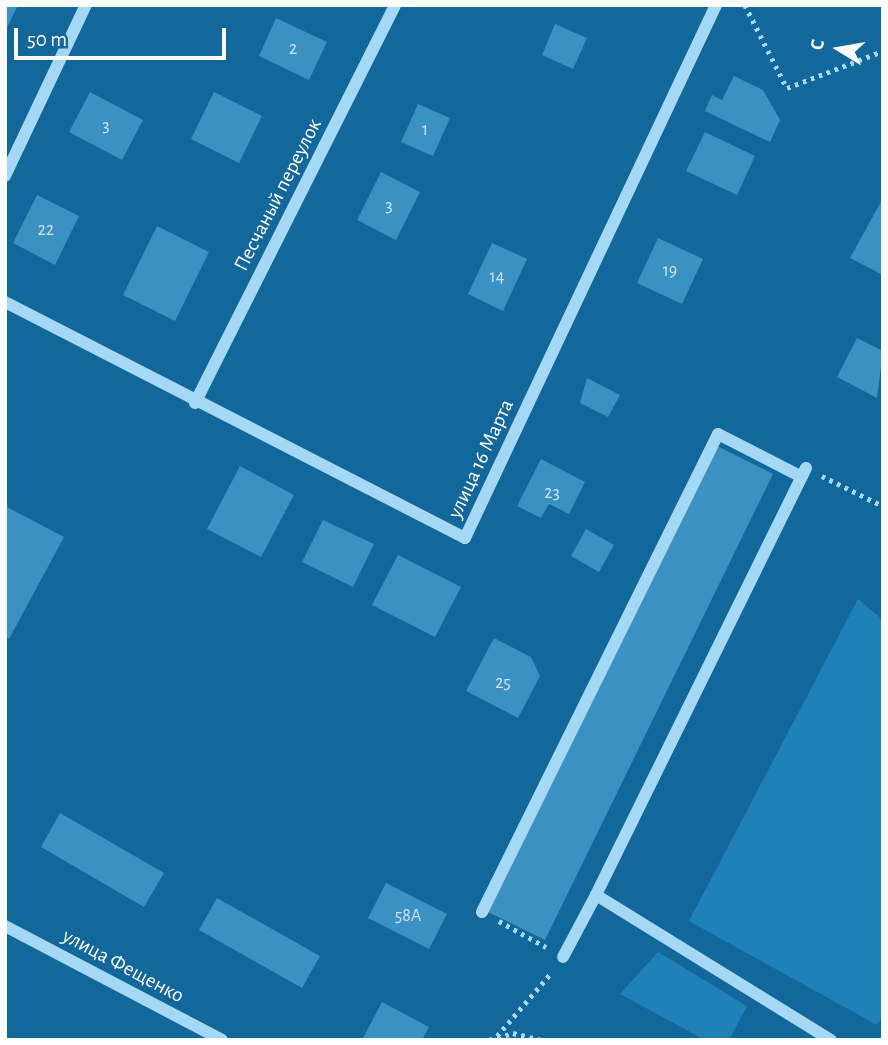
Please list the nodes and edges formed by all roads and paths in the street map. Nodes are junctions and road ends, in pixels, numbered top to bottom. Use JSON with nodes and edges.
{"nodes":[{"id":1,"x":86,"y":5,"type":"edge"},
{"id":2,"x":395,"y":5,"type":"edge"},
{"id":3,"x":716,"y":5,"type":"edge"},
{"id":4,"x":745,"y":5,"type":"edge"},
{"id":5,"x":883,"y":51,"type":"edge"},
{"id":6,"x":5,"y":176,"type":"edge"},
{"id":7,"x":5,"y":302,"type":"edge"},
{"id":8,"x":195,"y":403,"type":"junction"},
{"id":9,"x":596,"y":895,"type":"junction"},
{"id":10,"x":482,"y":912,"type":"joint"},
{"id":11,"x":5,"y":926,"type":"edge"},
{"id":12,"x":563,"y":957,"type":"junction"},
{"id":13,"x":497,"y":1036,"type":"junction"},
{"id":14,"x":222,"y":1040,"type":"edge"},
{"id":15,"x":489,"y":1040,"type":"edge"},
{"id":16,"x":542,"y":1040,"type":"edge"},
{"id":17,"x":831,"y":1040,"type":"edge"}],
"edges":[{"from":1,"to":6,"type":"street"},
{"from":2,"to":8,"type":"street","name":"Песчаный переулок"},
{"from":3,"to":8,"type":"street","name":"улица 16 Марта"},
{"from":4,"to":5,"type":"path"},
{"from":7,"to":8,"type":"street","name":"улица 16 Марта"},
{"from":9,"to":10,"type":"street"},
{"from":9,"to":12,"type":"street"},
{"from":9,"to":17,"type":"street"},
{"from":10,"to":12,"type":"path"},
{"from":11,"to":14,"type":"street","name":"улица Фещенко"},
{"from":12,"to":13,"type":"path"},
{"from":13,"to":15,"type":"path"},
{"from":13,"to":16,"type":"path"}]}
